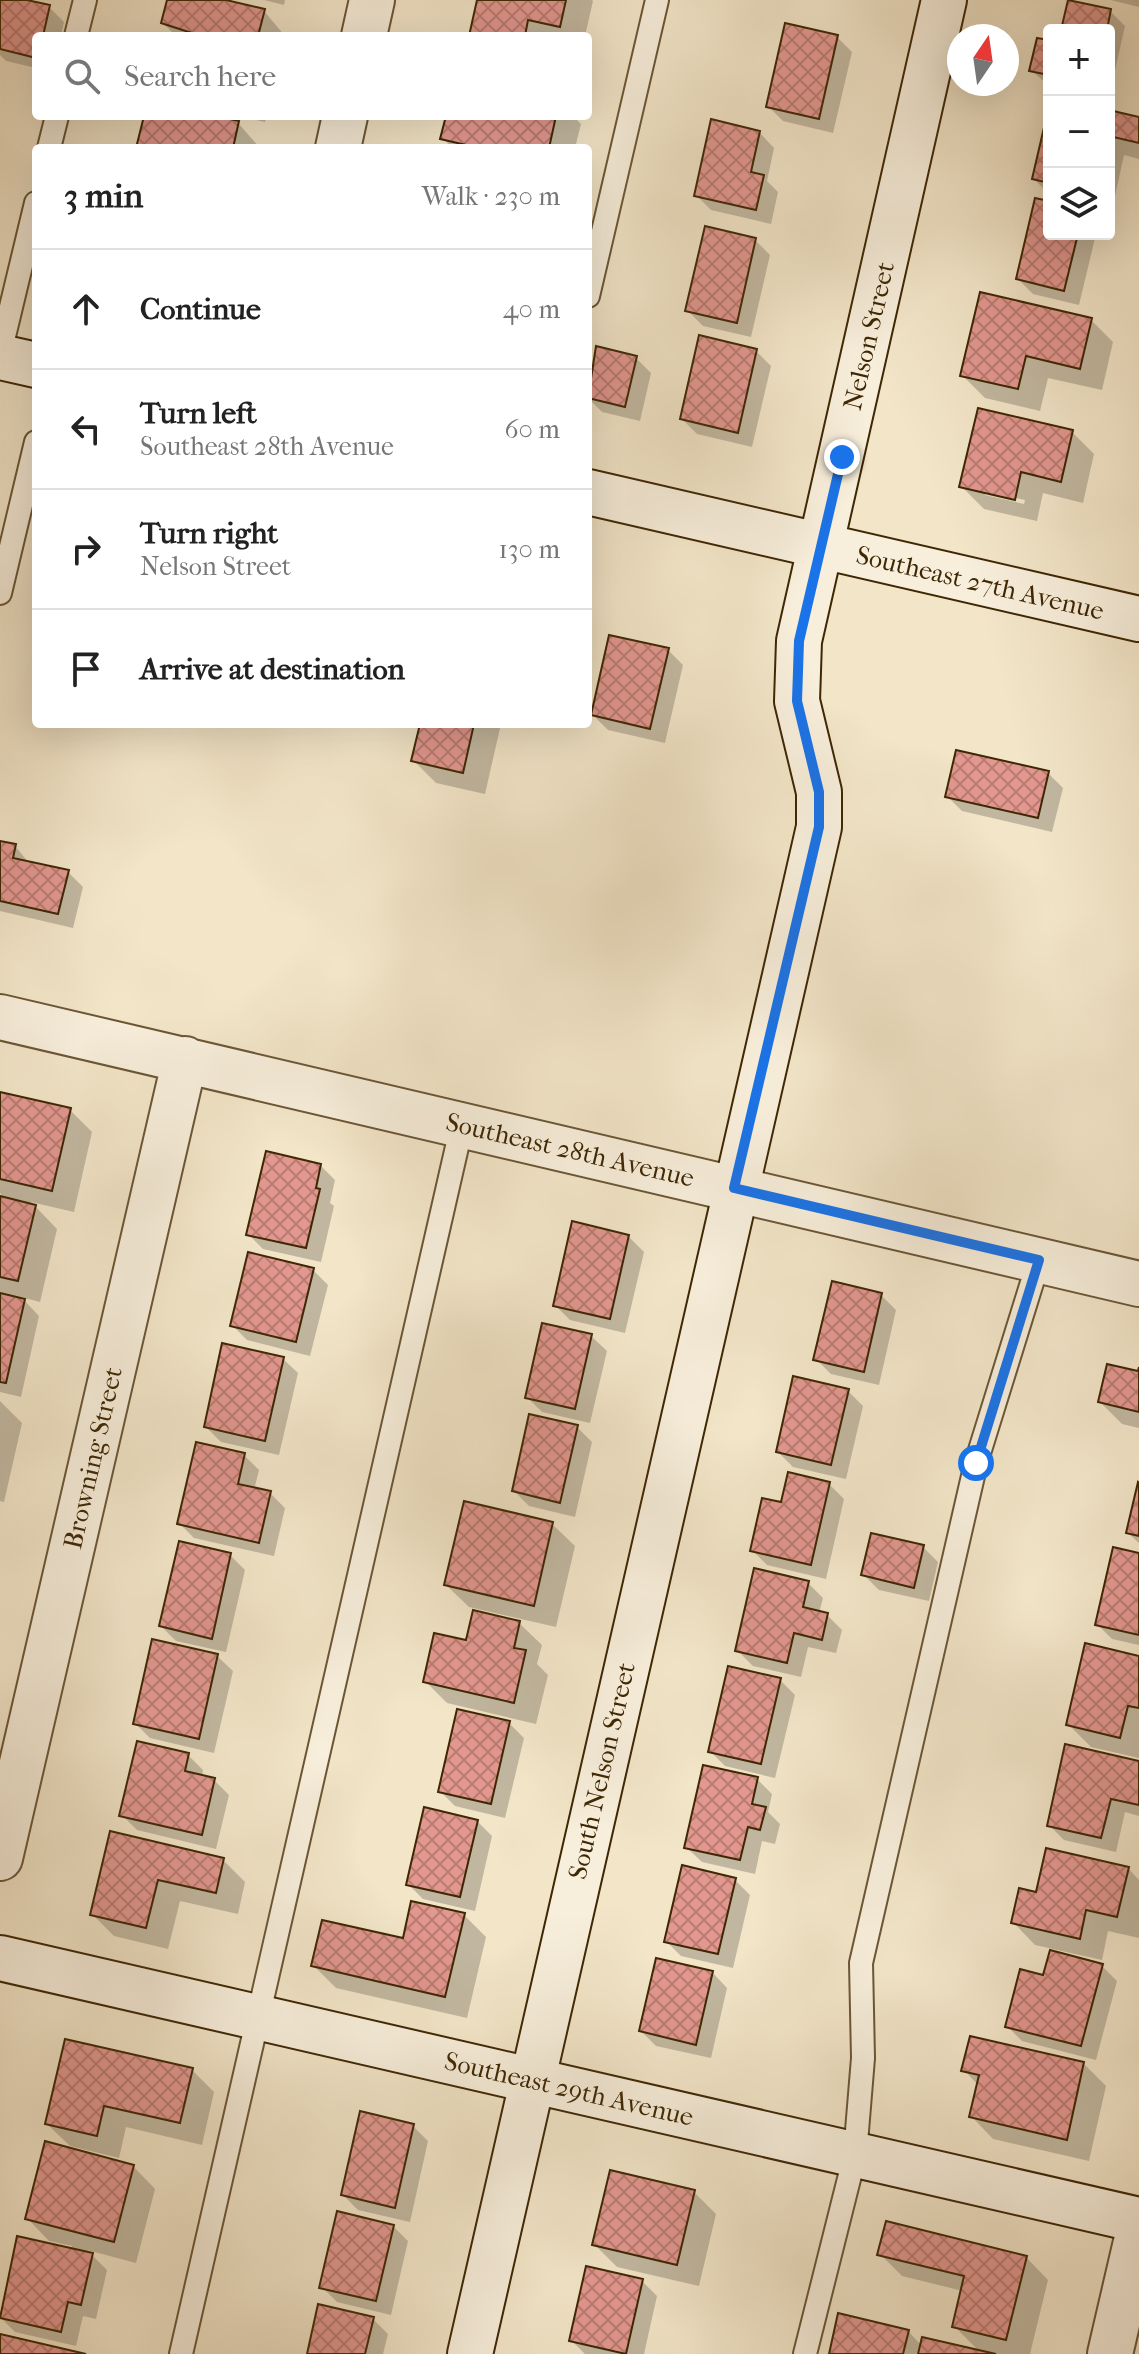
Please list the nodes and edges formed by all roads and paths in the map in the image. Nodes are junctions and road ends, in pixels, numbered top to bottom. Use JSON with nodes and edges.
{"nodes":[{"id":1,"x":85,"y":0,"type":"edge"},
{"id":2,"x":372,"y":0,"type":"edge"},
{"id":3,"x":657,"y":0,"type":"edge"},
{"id":4,"x":944,"y":0,"type":"edge"},
{"id":5,"x":77,"y":32,"type":"edge"},
{"id":6,"x":365,"y":32,"type":"edge"},
{"id":7,"x":56,"y":120,"type":"edge"},
{"id":8,"x":344,"y":120,"type":"edge"},
{"id":9,"x":50,"y":144,"type":"edge"},
{"id":10,"x":339,"y":144,"type":"edge"},
{"id":11,"x":32,"y":220,"type":"edge"},
{"id":12,"x":592,"y":279,"type":"edge"},
{"id":13,"x":0,"y":355,"type":"edge"},
{"id":14,"x":32,"y":364,"type":"edge"},
{"id":15,"x":32,"y":459,"type":"edge"},
{"id":16,"x":592,"y":493,"type":"edge"},
{"id":17,"x":820,"y":545,"type":"junction"},
{"id":18,"x":0,"y":593,"type":"edge"},
{"id":19,"x":1139,"y":619,"type":"edge"},
{"id":20,"x":0,"y":1017,"type":"edge"},
{"id":21,"x":185,"y":1059,"type":"junction"},
{"id":22,"x":462,"y":1125,"type":"junction"},
{"id":23,"x":734,"y":1188,"type":"junction"},
{"id":24,"x":1039,"y":1260,"type":"junction"},
{"id":25,"x":1139,"y":1284,"type":"edge"},
{"id":26,"x":0,"y":1858,"type":"edge"},
{"id":27,"x":0,"y":1958,"type":"edge"},
{"id":28,"x":259,"y":2018,"type":"junction"},
{"id":29,"x":532,"y":2081,"type":"junction"},
{"id":30,"x":855,"y":2155,"type":"junction"},
{"id":31,"x":1139,"y":2220,"type":"edge"},
{"id":32,"x":1139,"y":2229,"type":"edge"},
{"id":33,"x":181,"y":2354,"type":"edge"},
{"id":34,"x":470,"y":2354,"type":"edge"},
{"id":35,"x":805,"y":2354,"type":"edge"},
{"id":36,"x":1110,"y":2354,"type":"edge"}],
"edges":[{"from":1,"to":5,"type":"lane"},
{"from":2,"to":6,"type":"street"},
{"from":3,"to":12,"type":"lane"},
{"from":4,"to":17,"type":"street","name":"Nelson Street"},
{"from":7,"to":9,"type":"lane"},
{"from":8,"to":10,"type":"street"},
{"from":11,"to":13,"type":"lane"},
{"from":13,"to":14,"type":"street"},
{"from":15,"to":18,"type":"lane"},
{"from":16,"to":17,"type":"street","name":"Southeast 27th Avenue"},
{"from":17,"to":19,"type":"street","name":"Southeast 27th Avenue"},
{"from":17,"to":23,"type":"street","name":"Nelson Street"},
{"from":20,"to":21,"type":"street","name":"Southeast 28th Avenue"},
{"from":21,"to":22,"type":"street","name":"Southeast 28th Avenue"},
{"from":21,"to":26,"type":"street","name":"Browning Street"},
{"from":22,"to":23,"type":"street","name":"Southeast 28th Avenue"},
{"from":22,"to":28,"type":"lane"},
{"from":23,"to":24,"type":"street","name":"Southeast 28th Avenue"},
{"from":23,"to":29,"type":"street","name":"South Nelson Street"},
{"from":24,"to":25,"type":"street","name":"Southeast 28th Avenue"},
{"from":24,"to":30,"type":"lane"},
{"from":27,"to":28,"type":"street","name":"Southeast 29th Avenue"},
{"from":28,"to":29,"type":"street","name":"Southeast 29th Avenue"},
{"from":28,"to":33,"type":"lane"},
{"from":29,"to":30,"type":"street","name":"Southeast 29th Avenue"},
{"from":29,"to":34,"type":"street","name":"South Nelson Street"},
{"from":30,"to":31,"type":"street","name":"Southeast 29th Avenue"},
{"from":30,"to":35,"type":"lane"},
{"from":32,"to":36,"type":"street"}]}
